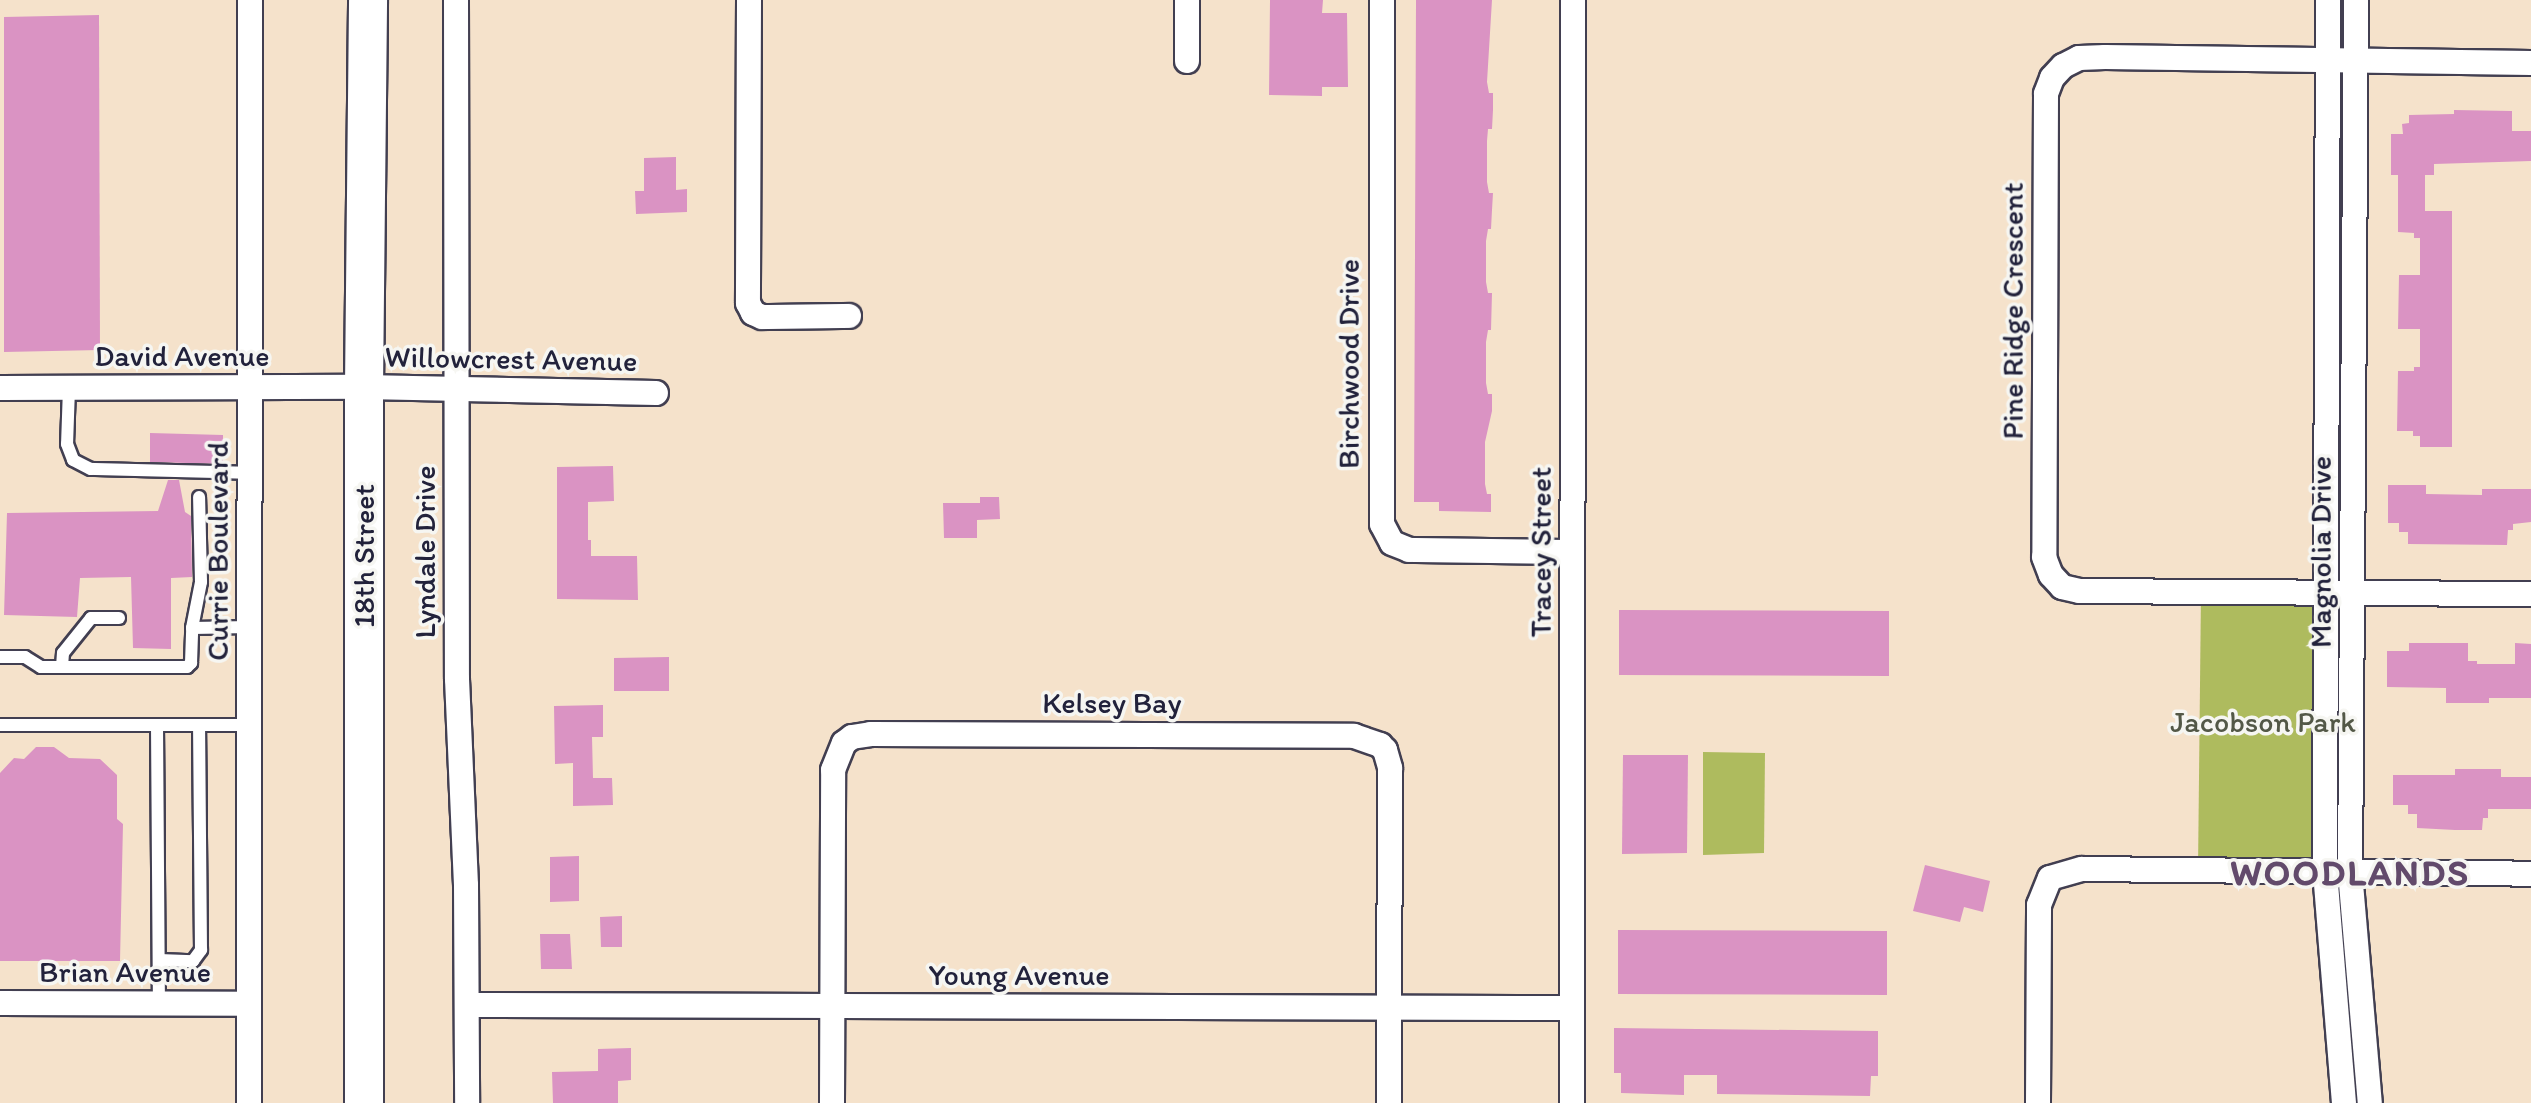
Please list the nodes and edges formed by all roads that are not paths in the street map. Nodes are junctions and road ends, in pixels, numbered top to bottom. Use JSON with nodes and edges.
{"nodes":[{"id":1,"x":250,"y":0,"type":"edge"},
{"id":2,"x":456,"y":0,"type":"edge"},
{"id":3,"x":749,"y":0,"type":"edge"},
{"id":4,"x":1187,"y":0,"type":"edge"},
{"id":5,"x":1382,"y":0,"type":"edge"},
{"id":6,"x":1573,"y":0,"type":"edge"},
{"id":7,"x":2328,"y":0,"type":"edge"},
{"id":8,"x":2356,"y":0,"type":"edge"},
{"id":9,"x":367,"y":3,"type":"edge"},
{"id":10,"x":1187,"y":61,"type":"dead end"},
{"id":11,"x":2327,"y":61,"type":"junction"},
{"id":12,"x":2356,"y":62,"type":"junction"},
{"id":13,"x":2531,"y":63,"type":"edge"},
{"id":14,"x":849,"y":316,"type":"dead end"},
{"id":15,"x":250,"y":387,"type":"junction"},
{"id":16,"x":364,"y":387,"type":"junction"},
{"id":17,"x":0,"y":388,"type":"edge"},
{"id":18,"x":69,"y":388,"type":"junction"},
{"id":19,"x":456,"y":389,"type":"junction"},
{"id":20,"x":656,"y":393,"type":"dead end"},
{"id":21,"x":250,"y":473,"type":"junction"},
{"id":22,"x":200,"y":497,"type":"dead end"},
{"id":23,"x":1572,"y":552,"type":"junction"},
{"id":24,"x":2326,"y":594,"type":"junction"},
{"id":25,"x":2352,"y":594,"type":"junction"},
{"id":26,"x":2531,"y":594,"type":"edge"},
{"id":27,"x":120,"y":618,"type":"dead end"},
{"id":28,"x":250,"y":627,"type":"junction"},
{"id":29,"x":192,"y":628,"type":"junction"},
{"id":30,"x":0,"y":657,"type":"edge"},
{"id":31,"x":62,"y":667,"type":"junction"},
{"id":32,"x":0,"y":725,"type":"edge"},
{"id":33,"x":157,"y":725,"type":"junction"},
{"id":34,"x":199,"y":725,"type":"junction"},
{"id":35,"x":250,"y":725,"type":"junction"},
{"id":36,"x":2325,"y":872,"type":"junction"},
{"id":37,"x":2350,"y":872,"type":"junction"},
{"id":38,"x":2531,"y":874,"type":"edge"},
{"id":39,"x":159,"y":960,"type":"junction"},
{"id":40,"x":0,"y":1003,"type":"edge"},
{"id":41,"x":159,"y":1004,"type":"junction"},
{"id":42,"x":249,"y":1004,"type":"junction"},
{"id":43,"x":467,"y":1005,"type":"junction"},
{"id":44,"x":832,"y":1006,"type":"junction"},
{"id":45,"x":1390,"y":1008,"type":"junction"},
{"id":46,"x":1571,"y":1008,"type":"junction"},
{"id":47,"x":249,"y":1103,"type":"edge"},
{"id":48,"x":364,"y":1103,"type":"edge"},
{"id":49,"x":467,"y":1103,"type":"edge"},
{"id":50,"x":832,"y":1103,"type":"edge"},
{"id":51,"x":1390,"y":1103,"type":"edge"},
{"id":52,"x":1572,"y":1103,"type":"edge"},
{"id":53,"x":2038,"y":1103,"type":"edge"},
{"id":54,"x":2344,"y":1103,"type":"edge"},
{"id":55,"x":2370,"y":1103,"type":"edge"}],
"edges":[{"from":1,"to":15,"type":"street","name":"Currie Boulevard"},
{"from":2,"to":19,"type":"street","name":"Lyndale Drive"},
{"from":3,"to":14,"type":"street"},
{"from":4,"to":10,"type":"street"},
{"from":5,"to":23,"type":"street","name":"Birchwood Drive"},
{"from":6,"to":23,"type":"street","name":"Tracey Street"},
{"from":7,"to":11,"type":"street","name":"Magnolia Drive"},
{"from":8,"to":12,"type":"street","name":"Magnolia Drive"},
{"from":9,"to":16,"type":"main road","name":"18th Street"},
{"from":11,"to":12,"type":"street","name":"Pine Ridge Crescent"},
{"from":11,"to":24,"type":"street","name":"Magnolia Drive"},
{"from":11,"to":24,"type":"street","name":"Pine Ridge Crescent"},
{"from":12,"to":13,"type":"street","name":"Pine Ridge Crescent"},
{"from":12,"to":25,"type":"street","name":"Magnolia Drive"},
{"from":15,"to":16,"type":"street","name":"David Avenue"},
{"from":15,"to":18,"type":"street","name":"David Avenue"},
{"from":15,"to":21,"type":"street","name":"Currie Boulevard"},
{"from":16,"to":19,"type":"street","name":"Willowcrest Avenue"},
{"from":16,"to":48,"type":"main road","name":"18th Street"},
{"from":17,"to":18,"type":"street","name":"David Avenue"},
{"from":18,"to":21,"type":"lane"},
{"from":19,"to":20,"type":"street","name":"Willowcrest Avenue"},
{"from":19,"to":43,"type":"street","name":"Lyndale Drive"},
{"from":21,"to":28,"type":"street","name":"Currie Boulevard"},
{"from":22,"to":29,"type":"lane"},
{"from":23,"to":46,"type":"street","name":"Tracey Street"},
{"from":24,"to":25,"type":"street"},
{"from":24,"to":36,"type":"street","name":"Magnolia Drive"},
{"from":25,"to":26,"type":"street"},
{"from":25,"to":37,"type":"street","name":"Magnolia Drive"},
{"from":27,"to":31,"type":"lane"},
{"from":28,"to":29,"type":"lane"},
{"from":28,"to":35,"type":"street","name":"Currie Boulevard"},
{"from":29,"to":31,"type":"lane"},
{"from":30,"to":31,"type":"lane"},
{"from":32,"to":33,"type":"lane"},
{"from":33,"to":34,"type":"lane"},
{"from":33,"to":39,"type":"lane"},
{"from":34,"to":35,"type":"lane"},
{"from":34,"to":39,"type":"lane"},
{"from":35,"to":42,"type":"street","name":"Currie Boulevard"},
{"from":36,"to":37,"type":"street"},
{"from":36,"to":53,"type":"street"},
{"from":36,"to":54,"type":"street","name":"Magnolia Drive"},
{"from":37,"to":38,"type":"street"},
{"from":37,"to":55,"type":"street","name":"Magnolia Drive"},
{"from":39,"to":41,"type":"lane"},
{"from":40,"to":41,"type":"street","name":"Brian Avenue"},
{"from":41,"to":42,"type":"street","name":"Brian Avenue"},
{"from":42,"to":47,"type":"street","name":"Currie Boulevard"},
{"from":43,"to":44,"type":"street","name":"Young Avenue"},
{"from":43,"to":49,"type":"street","name":"Lyndale Drive"},
{"from":44,"to":45,"type":"street","name":"Young Avenue"},
{"from":44,"to":45,"type":"street","name":"Kelsey Bay"},
{"from":44,"to":50,"type":"street"},
{"from":45,"to":46,"type":"street","name":"Young Avenue"},
{"from":45,"to":51,"type":"street"},
{"from":46,"to":52,"type":"street","name":"Tracey Street"}]}
